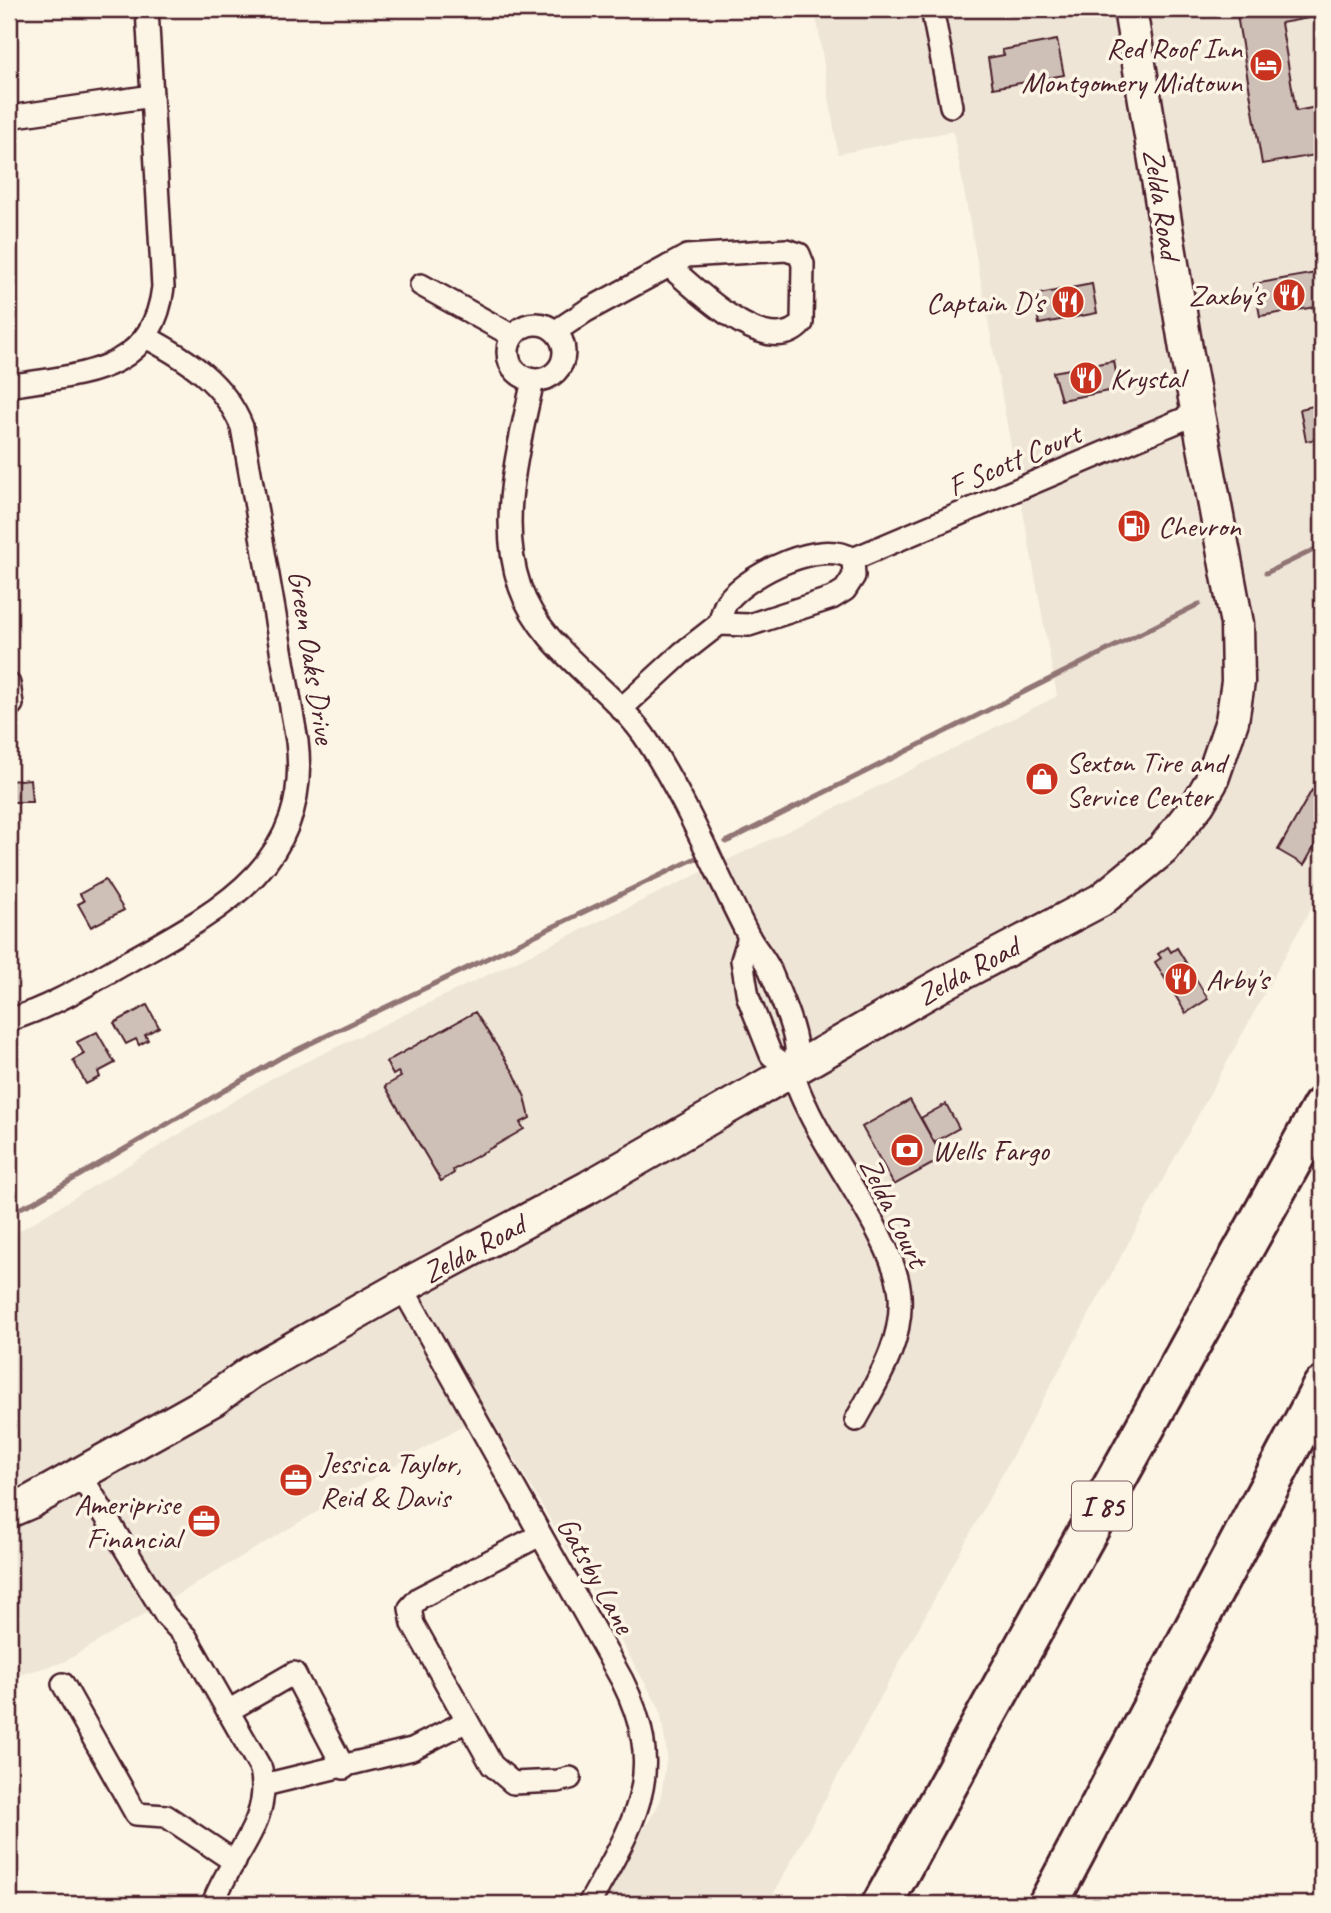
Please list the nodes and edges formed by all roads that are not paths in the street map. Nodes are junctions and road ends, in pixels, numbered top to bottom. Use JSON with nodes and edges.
{"nodes":[{"id":1,"x":147,"y":9,"type":"edge"},
{"id":2,"x":932,"y":9,"type":"edge"},
{"id":3,"x":1130,"y":9,"type":"edge"},
{"id":4,"x":152,"y":96,"type":"junction"},
{"id":5,"x":951,"y":106,"type":"dead end"},
{"id":6,"x":9,"y":117,"type":"edge"},
{"id":7,"x":669,"y":266,"type":"junction"},
{"id":8,"x":421,"y":285,"type":"dead end"},
{"id":9,"x":556,"y":331,"type":"junction"},
{"id":10,"x":513,"y":336,"type":"junction"},
{"id":11,"x":146,"y":337,"type":"junction"},
{"id":12,"x":533,"y":380,"type":"junction"},
{"id":13,"x":9,"y":386,"type":"edge"},
{"id":14,"x":1198,"y":413,"type":"junction"},
{"id":15,"x":853,"y":559,"type":"junction"},
{"id":16,"x":719,"y":624,"type":"junction"},
{"id":17,"x":621,"y":709,"type":"junction"},
{"id":18,"x":749,"y":937,"type":"junction"},
{"id":19,"x":9,"y":1020,"type":"edge"},
{"id":20,"x":793,"y":1072,"type":"junction"},
{"id":21,"x":1322,"y":1107,"type":"edge"},
{"id":22,"x":402,"y":1287,"type":"junction"},
{"id":23,"x":1322,"y":1387,"type":"edge"},
{"id":24,"x":856,"y":1420,"type":"dead end"},
{"id":25,"x":80,"y":1474,"type":"junction"},
{"id":26,"x":9,"y":1511,"type":"edge"},
{"id":27,"x":540,"y":1535,"type":"junction"},
{"id":28,"x":62,"y":1684,"type":"dead end"},
{"id":29,"x":228,"y":1711,"type":"junction"},
{"id":30,"x":467,"y":1721,"type":"junction"},
{"id":31,"x":344,"y":1768,"type":"junction"},
{"id":32,"x":570,"y":1778,"type":"dead end"},
{"id":33,"x":264,"y":1785,"type":"junction"},
{"id":34,"x":235,"y":1862,"type":"junction"},
{"id":35,"x":214,"y":1904,"type":"edge"},
{"id":36,"x":589,"y":1904,"type":"edge"},
{"id":37,"x":882,"y":1904,"type":"edge"},
{"id":38,"x":1048,"y":1904,"type":"edge"}],
"edges":[{"from":1,"to":4,"type":"street"},
{"from":2,"to":5,"type":"street"},
{"from":3,"to":14,"type":"main road","name":"Zelda Road"},
{"from":4,"to":6,"type":"street"},
{"from":4,"to":11,"type":"street"},
{"from":7,"to":7,"type":"street"},
{"from":7,"to":9,"type":"street"},
{"from":8,"to":10,"type":"street"},
{"from":9,"to":10,"type":"street"},
{"from":9,"to":12,"type":"street"},
{"from":10,"to":12,"type":"street"},
{"from":11,"to":13,"type":"street"},
{"from":11,"to":19,"type":"street","name":"Green Oaks Drive"},
{"from":12,"to":17,"type":"street"},
{"from":14,"to":15,"type":"street","name":"F Scott Court"},
{"from":14,"to":20,"type":"main road","name":"Zelda Road"},
{"from":15,"to":16,"type":"street"},
{"from":15,"to":16,"type":"street"},
{"from":16,"to":17,"type":"street"},
{"from":17,"to":18,"type":"street"},
{"from":18,"to":20,"type":"street"},
{"from":18,"to":20,"type":"street"},
{"from":20,"to":22,"type":"main road","name":"Zelda Road"},
{"from":20,"to":24,"type":"street","name":"Zelda Court"},
{"from":21,"to":37,"type":"highway","number":"I 85"},
{"from":22,"to":25,"type":"main road","name":"Zelda Road"},
{"from":22,"to":27,"type":"street","name":"Gatsby Lane"},
{"from":23,"to":38,"type":"highway"},
{"from":25,"to":26,"type":"main road","name":"Zelda Road"},
{"from":25,"to":29,"type":"street"},
{"from":27,"to":30,"type":"street"},
{"from":27,"to":36,"type":"street","name":"Gatsby Lane"},
{"from":28,"to":34,"type":"street"},
{"from":29,"to":31,"type":"street"},
{"from":29,"to":33,"type":"street"},
{"from":30,"to":31,"type":"street"},
{"from":30,"to":32,"type":"street"},
{"from":31,"to":33,"type":"street"},
{"from":33,"to":34,"type":"street"},
{"from":34,"to":35,"type":"street"}]}
